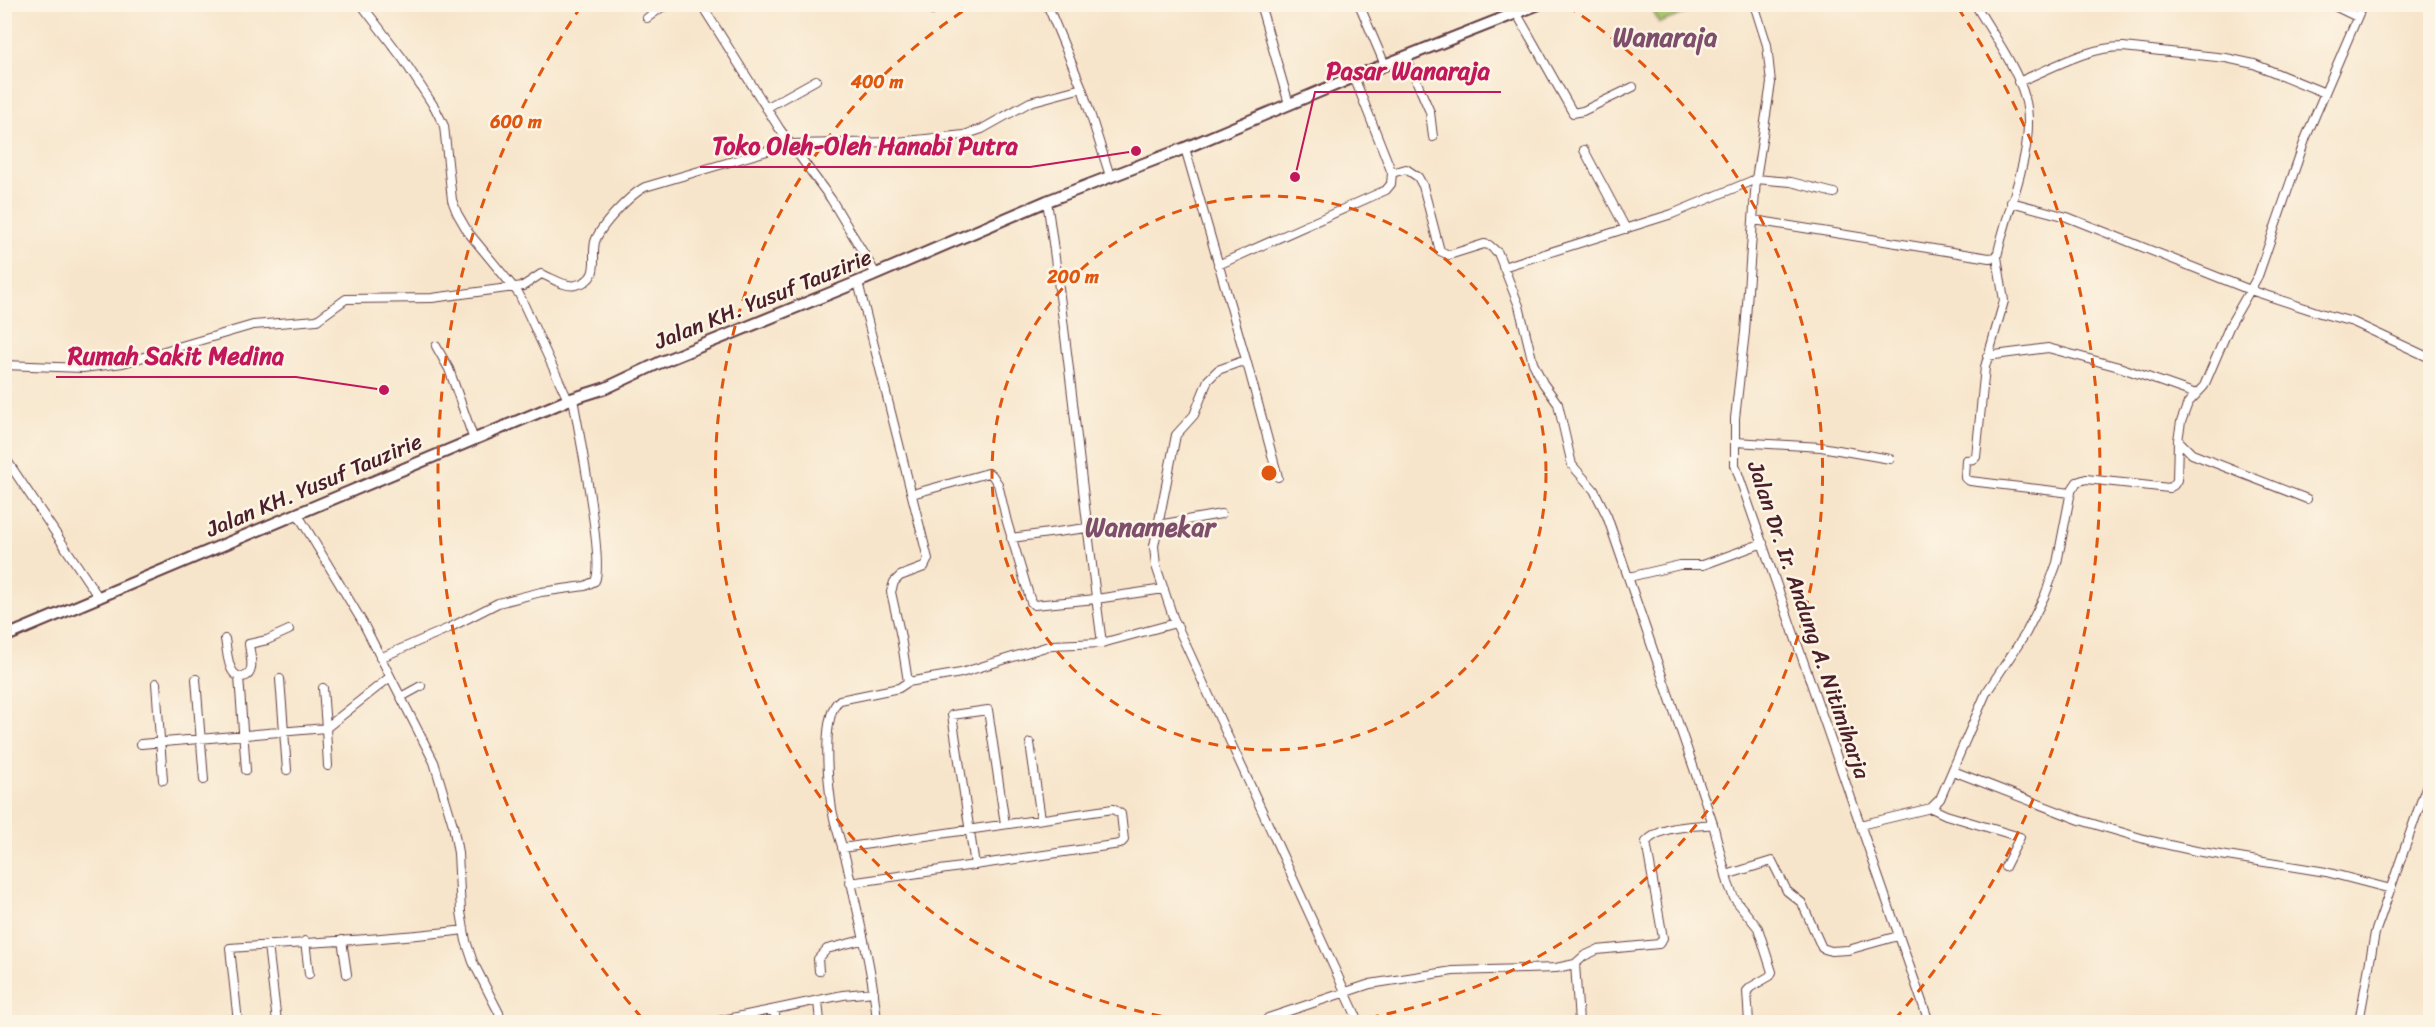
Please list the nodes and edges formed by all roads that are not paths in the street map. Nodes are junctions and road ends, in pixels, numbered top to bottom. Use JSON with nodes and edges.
{"nodes":[{"id":1,"x":361,"y":4,"type":"edge"},
{"id":2,"x":676,"y":4,"type":"edge"},
{"id":3,"x":701,"y":4,"type":"edge"},
{"id":4,"x":1047,"y":4,"type":"edge"},
{"id":5,"x":1260,"y":4,"type":"edge"},
{"id":6,"x":1359,"y":4,"type":"edge"},
{"id":7,"x":1539,"y":4,"type":"edge"},
{"id":8,"x":1754,"y":4,"type":"edge"},
{"id":9,"x":1975,"y":4,"type":"edge"},
{"id":10,"x":2330,"y":4,"type":"edge"},
{"id":11,"x":2363,"y":4,"type":"edge"},
{"id":12,"x":1517,"y":14,"type":"junction"},
{"id":13,"x":2357,"y":17,"type":"junction"},
{"id":14,"x":647,"y":18,"type":"dead end"},
{"id":15,"x":1406,"y":57,"type":"junction"},
{"id":16,"x":1385,"y":65,"type":"junction"},
{"id":17,"x":1354,"y":77,"type":"junction"},
{"id":18,"x":816,"y":80,"type":"dead end"},
{"id":19,"x":2018,"y":82,"type":"junction"},
{"id":20,"x":1633,"y":87,"type":"dead end"},
{"id":21,"x":1082,"y":88,"type":"junction"},
{"id":22,"x":2325,"y":93,"type":"junction"},
{"id":23,"x":1289,"y":104,"type":"junction"},
{"id":24,"x":766,"y":108,"type":"junction"},
{"id":25,"x":1433,"y":137,"type":"dead end"},
{"id":26,"x":791,"y":144,"type":"junction"},
{"id":27,"x":1185,"y":148,"type":"junction"},
{"id":28,"x":1584,"y":150,"type":"dead end"},
{"id":29,"x":1392,"y":173,"type":"junction"},
{"id":30,"x":1110,"y":176,"type":"junction"},
{"id":31,"x":1756,"y":178,"type":"junction"},
{"id":32,"x":1834,"y":193,"type":"dead end"},
{"id":33,"x":1047,"y":201,"type":"junction"},
{"id":34,"x":2011,"y":202,"type":"junction"},
{"id":35,"x":1754,"y":219,"type":"junction"},
{"id":36,"x":1626,"y":229,"type":"junction"},
{"id":37,"x":1997,"y":257,"type":"junction"},
{"id":38,"x":1218,"y":265,"type":"junction"},
{"id":39,"x":1503,"y":267,"type":"junction"},
{"id":40,"x":876,"y":274,"type":"junction"},
{"id":41,"x":858,"y":282,"type":"junction"},
{"id":42,"x":514,"y":288,"type":"junction"},
{"id":43,"x":2250,"y":290,"type":"junction"},
{"id":44,"x":436,"y":346,"type":"dead end"},
{"id":45,"x":1987,"y":356,"type":"junction"},
{"id":46,"x":2430,"y":358,"type":"edge"},
{"id":47,"x":1247,"y":363,"type":"junction"},
{"id":48,"x":4,"y":365,"type":"edge"},
{"id":49,"x":2196,"y":394,"type":"junction"},
{"id":50,"x":570,"y":399,"type":"junction"},
{"id":51,"x":474,"y":440,"type":"junction"},
{"id":52,"x":2178,"y":440,"type":"junction"},
{"id":53,"x":1735,"y":442,"type":"junction"},
{"id":54,"x":4,"y":456,"type":"edge"},
{"id":55,"x":1890,"y":459,"type":"dead end"},
{"id":56,"x":1278,"y":477,"type":"dead end"},
{"id":57,"x":2071,"y":493,"type":"junction"},
{"id":58,"x":912,"y":494,"type":"junction"},
{"id":59,"x":2307,"y":499,"type":"dead end"},
{"id":60,"x":297,"y":513,"type":"junction"},
{"id":61,"x":1221,"y":514,"type":"dead end"},
{"id":62,"x":1158,"y":525,"type":"junction"},
{"id":63,"x":1087,"y":528,"type":"junction"},
{"id":64,"x":1011,"y":538,"type":"junction"},
{"id":65,"x":1763,"y":543,"type":"junction"},
{"id":66,"x":1629,"y":577,"type":"junction"},
{"id":67,"x":1164,"y":589,"type":"junction"},
{"id":68,"x":99,"y":598,"type":"junction"},
{"id":69,"x":1096,"y":599,"type":"junction"},
{"id":70,"x":1176,"y":623,"type":"junction"},
{"id":71,"x":290,"y":630,"type":"dead end"},
{"id":72,"x":4,"y":637,"type":"edge"},
{"id":73,"x":225,"y":639,"type":"dead end"},
{"id":74,"x":1102,"y":643,"type":"junction"},
{"id":75,"x":380,"y":658,"type":"junction"},
{"id":76,"x":239,"y":677,"type":"junction"},
{"id":77,"x":390,"y":677,"type":"junction"},
{"id":78,"x":196,"y":679,"type":"dead end"},
{"id":79,"x":280,"y":679,"type":"dead end"},
{"id":80,"x":908,"y":682,"type":"junction"},
{"id":81,"x":156,"y":683,"type":"dead end"},
{"id":82,"x":421,"y":686,"type":"dead end"},
{"id":83,"x":323,"y":688,"type":"dead end"},
{"id":84,"x":401,"y":697,"type":"junction"},
{"id":85,"x":326,"y":728,"type":"junction"},
{"id":86,"x":284,"y":731,"type":"junction"},
{"id":87,"x":243,"y":735,"type":"junction"},
{"id":88,"x":201,"y":739,"type":"junction"},
{"id":89,"x":160,"y":743,"type":"junction"},
{"id":90,"x":1030,"y":743,"type":"dead end"},
{"id":91,"x":141,"y":744,"type":"dead end"},
{"id":92,"x":328,"y":766,"type":"dead end"},
{"id":93,"x":246,"y":770,"type":"dead end"},
{"id":94,"x":287,"y":770,"type":"dead end"},
{"id":95,"x":1953,"y":771,"type":"junction"},
{"id":96,"x":2430,"y":776,"type":"edge"},
{"id":97,"x":163,"y":780,"type":"dead end"},
{"id":98,"x":204,"y":780,"type":"dead end"},
{"id":99,"x":1931,"y":808,"type":"junction"},
{"id":100,"x":1041,"y":819,"type":"junction"},
{"id":101,"x":1005,"y":824,"type":"junction"},
{"id":102,"x":1713,"y":824,"type":"junction"},
{"id":103,"x":1860,"y":825,"type":"junction"},
{"id":104,"x":969,"y":829,"type":"junction"},
{"id":105,"x":842,"y":848,"type":"junction"},
{"id":106,"x":975,"y":865,"type":"junction"},
{"id":107,"x":2005,"y":867,"type":"dead end"},
{"id":108,"x":1726,"y":874,"type":"junction"},
{"id":109,"x":850,"y":883,"type":"junction"},
{"id":110,"x":2391,"y":889,"type":"junction"},
{"id":111,"x":464,"y":930,"type":"junction"},
{"id":112,"x":1898,"y":936,"type":"junction"},
{"id":113,"x":342,"y":940,"type":"junction"},
{"id":114,"x":862,"y":940,"type":"junction"},
{"id":115,"x":305,"y":941,"type":"junction"},
{"id":116,"x":268,"y":945,"type":"junction"},
{"id":117,"x":1575,"y":964,"type":"junction"},
{"id":118,"x":819,"y":971,"type":"dead end"},
{"id":119,"x":309,"y":974,"type":"dead end"},
{"id":120,"x":347,"y":974,"type":"dead end"},
{"id":121,"x":874,"y":992,"type":"junction"},
{"id":122,"x":1345,"y":994,"type":"junction"},
{"id":123,"x":818,"y":1001,"type":"junction"},
{"id":124,"x":774,"y":1011,"type":"junction"},
{"id":125,"x":736,"y":1020,"type":"edge"},
{"id":126,"x":238,"y":1023,"type":"edge"},
{"id":127,"x":278,"y":1023,"type":"edge"},
{"id":128,"x":501,"y":1023,"type":"edge"},
{"id":129,"x":712,"y":1023,"type":"edge"},
{"id":130,"x":777,"y":1023,"type":"edge"},
{"id":131,"x":820,"y":1023,"type":"edge"},
{"id":132,"x":877,"y":1023,"type":"edge"},
{"id":133,"x":1265,"y":1023,"type":"edge"},
{"id":134,"x":1359,"y":1023,"type":"edge"},
{"id":135,"x":1579,"y":1023,"type":"edge"},
{"id":136,"x":1749,"y":1023,"type":"edge"},
{"id":137,"x":1929,"y":1023,"type":"edge"},
{"id":138,"x":2360,"y":1023,"type":"edge"}],
"edges":[{"from":1,"to":42,"type":"street"},
{"from":2,"to":14,"type":"street"},
{"from":3,"to":24,"type":"street"},
{"from":4,"to":21,"type":"street"},
{"from":5,"to":23,"type":"street"},
{"from":6,"to":16,"type":"street"},
{"from":7,"to":12,"type":"main road","name":"Jalan KH. Yusuf Tauzirie"},
{"from":8,"to":31,"type":"street","name":"Jalan Dr. Ir. Andung A. Nitimiharja"},
{"from":9,"to":19,"type":"street"},
{"from":10,"to":13,"type":"street"},
{"from":11,"to":13,"type":"street"},
{"from":12,"to":15,"type":"main road","name":"Jalan KH. Yusuf Tauzirie"},
{"from":12,"to":20,"type":"street"},
{"from":13,"to":22,"type":"street"},
{"from":15,"to":16,"type":"main road","name":"Jalan KH. Yusuf Tauzirie"},
{"from":15,"to":25,"type":"street"},
{"from":16,"to":17,"type":"main road","name":"Jalan KH. Yusuf Tauzirie"},
{"from":17,"to":23,"type":"main road","name":"Jalan KH. Yusuf Tauzirie"},
{"from":17,"to":29,"type":"street"},
{"from":18,"to":24,"type":"street"},
{"from":19,"to":22,"type":"street"},
{"from":19,"to":34,"type":"street"},
{"from":21,"to":26,"type":"street"},
{"from":21,"to":30,"type":"street"},
{"from":22,"to":43,"type":"street"},
{"from":23,"to":27,"type":"main road","name":"Jalan KH. Yusuf Tauzirie"},
{"from":24,"to":26,"type":"street"},
{"from":26,"to":40,"type":"street"},
{"from":26,"to":42,"type":"street"},
{"from":27,"to":30,"type":"main road","name":"Jalan KH. Yusuf Tauzirie"},
{"from":27,"to":38,"type":"street"},
{"from":28,"to":36,"type":"street"},
{"from":29,"to":38,"type":"street"},
{"from":29,"to":39,"type":"street"},
{"from":30,"to":33,"type":"main road","name":"Jalan KH. Yusuf Tauzirie"},
{"from":31,"to":32,"type":"street"},
{"from":31,"to":35,"type":"street","name":"Jalan Dr. Ir. Andung A. Nitimiharja"},
{"from":31,"to":36,"type":"street"},
{"from":33,"to":40,"type":"main road","name":"Jalan KH. Yusuf Tauzirie"},
{"from":33,"to":63,"type":"street"},
{"from":34,"to":37,"type":"street"},
{"from":34,"to":43,"type":"street"},
{"from":35,"to":37,"type":"street"},
{"from":35,"to":53,"type":"street","name":"Jalan Dr. Ir. Andung A. Nitimiharja"},
{"from":36,"to":39,"type":"street"},
{"from":37,"to":45,"type":"street"},
{"from":38,"to":47,"type":"street"},
{"from":39,"to":66,"type":"street"},
{"from":40,"to":41,"type":"main road","name":"Jalan KH. Yusuf Tauzirie"},
{"from":41,"to":50,"type":"main road","name":"Jalan KH. Yusuf Tauzirie"},
{"from":41,"to":58,"type":"street"},
{"from":42,"to":48,"type":"street"},
{"from":42,"to":50,"type":"street"},
{"from":43,"to":46,"type":"street"},
{"from":43,"to":49,"type":"street"},
{"from":44,"to":51,"type":"street"},
{"from":45,"to":49,"type":"street"},
{"from":45,"to":57,"type":"street"},
{"from":47,"to":56,"type":"street"},
{"from":47,"to":62,"type":"street"},
{"from":49,"to":52,"type":"street"},
{"from":50,"to":51,"type":"main road","name":"Jalan KH. Yusuf Tauzirie"},
{"from":50,"to":75,"type":"street"},
{"from":51,"to":60,"type":"main road","name":"Jalan KH. Yusuf Tauzirie"},
{"from":52,"to":57,"type":"street"},
{"from":52,"to":59,"type":"street"},
{"from":53,"to":55,"type":"street"},
{"from":53,"to":65,"type":"street","name":"Jalan Dr. Ir. Andung A. Nitimiharja"},
{"from":54,"to":68,"type":"street"},
{"from":57,"to":95,"type":"street"},
{"from":58,"to":64,"type":"street"},
{"from":58,"to":80,"type":"street"},
{"from":60,"to":68,"type":"main road","name":"Jalan KH. Yusuf Tauzirie"},
{"from":60,"to":75,"type":"street"},
{"from":61,"to":62,"type":"street"},
{"from":62,"to":67,"type":"street"},
{"from":63,"to":64,"type":"street"},
{"from":63,"to":69,"type":"street"},
{"from":64,"to":69,"type":"street"},
{"from":65,"to":66,"type":"street"},
{"from":65,"to":103,"type":"street","name":"Jalan Dr. Ir. Andung A. Nitimiharja"},
{"from":66,"to":102,"type":"street"},
{"from":67,"to":69,"type":"street"},
{"from":67,"to":70,"type":"street"},
{"from":68,"to":72,"type":"main road","name":"Jalan KH. Yusuf Tauzirie"},
{"from":69,"to":74,"type":"street"},
{"from":70,"to":74,"type":"street"},
{"from":70,"to":122,"type":"street"},
{"from":71,"to":76,"type":"street"},
{"from":73,"to":76,"type":"street"},
{"from":74,"to":80,"type":"street"},
{"from":75,"to":77,"type":"street"},
{"from":76,"to":87,"type":"street"},
{"from":77,"to":84,"type":"street"},
{"from":77,"to":85,"type":"street"},
{"from":78,"to":88,"type":"street"},
{"from":79,"to":86,"type":"street"},
{"from":80,"to":105,"type":"street"},
{"from":81,"to":89,"type":"street"},
{"from":82,"to":84,"type":"street"},
{"from":83,"to":85,"type":"street"},
{"from":84,"to":111,"type":"street"},
{"from":85,"to":86,"type":"street"},
{"from":85,"to":92,"type":"street"},
{"from":86,"to":87,"type":"street"},
{"from":86,"to":94,"type":"street"},
{"from":87,"to":88,"type":"street"},
{"from":87,"to":93,"type":"street"},
{"from":88,"to":89,"type":"street"},
{"from":88,"to":98,"type":"street"},
{"from":89,"to":91,"type":"street"},
{"from":89,"to":97,"type":"street"},
{"from":90,"to":100,"type":"street"},
{"from":95,"to":99,"type":"street"},
{"from":95,"to":110,"type":"street"},
{"from":96,"to":110,"type":"street"},
{"from":99,"to":103,"type":"street"},
{"from":99,"to":107,"type":"street"},
{"from":100,"to":101,"type":"street"},
{"from":100,"to":106,"type":"street"},
{"from":101,"to":104,"type":"street"},
{"from":101,"to":104,"type":"street"},
{"from":102,"to":108,"type":"street"},
{"from":102,"to":117,"type":"street"},
{"from":103,"to":112,"type":"street","name":"Jalan Dr. Ir. Andung A. Nitimiharja"},
{"from":104,"to":105,"type":"street"},
{"from":104,"to":106,"type":"street"},
{"from":105,"to":109,"type":"street"},
{"from":106,"to":109,"type":"street"},
{"from":108,"to":112,"type":"street"},
{"from":108,"to":136,"type":"street"},
{"from":109,"to":114,"type":"street"},
{"from":110,"to":138,"type":"street"},
{"from":111,"to":113,"type":"street"},
{"from":111,"to":128,"type":"street"},
{"from":112,"to":137,"type":"street","name":"Jalan Dr. Ir. Andung A. Nitimiharja"},
{"from":113,"to":115,"type":"street"},
{"from":113,"to":120,"type":"street"},
{"from":114,"to":118,"type":"street"},
{"from":114,"to":121,"type":"street"},
{"from":115,"to":116,"type":"street"},
{"from":115,"to":119,"type":"street"},
{"from":116,"to":126,"type":"street"},
{"from":116,"to":127,"type":"street"},
{"from":117,"to":122,"type":"street"},
{"from":117,"to":135,"type":"street"},
{"from":121,"to":123,"type":"street"},
{"from":121,"to":132,"type":"street"},
{"from":122,"to":133,"type":"street"},
{"from":122,"to":134,"type":"street"},
{"from":123,"to":124,"type":"street"},
{"from":123,"to":131,"type":"street"},
{"from":124,"to":125,"type":"street"},
{"from":124,"to":130,"type":"street"},
{"from":125,"to":129,"type":"street"}]}
